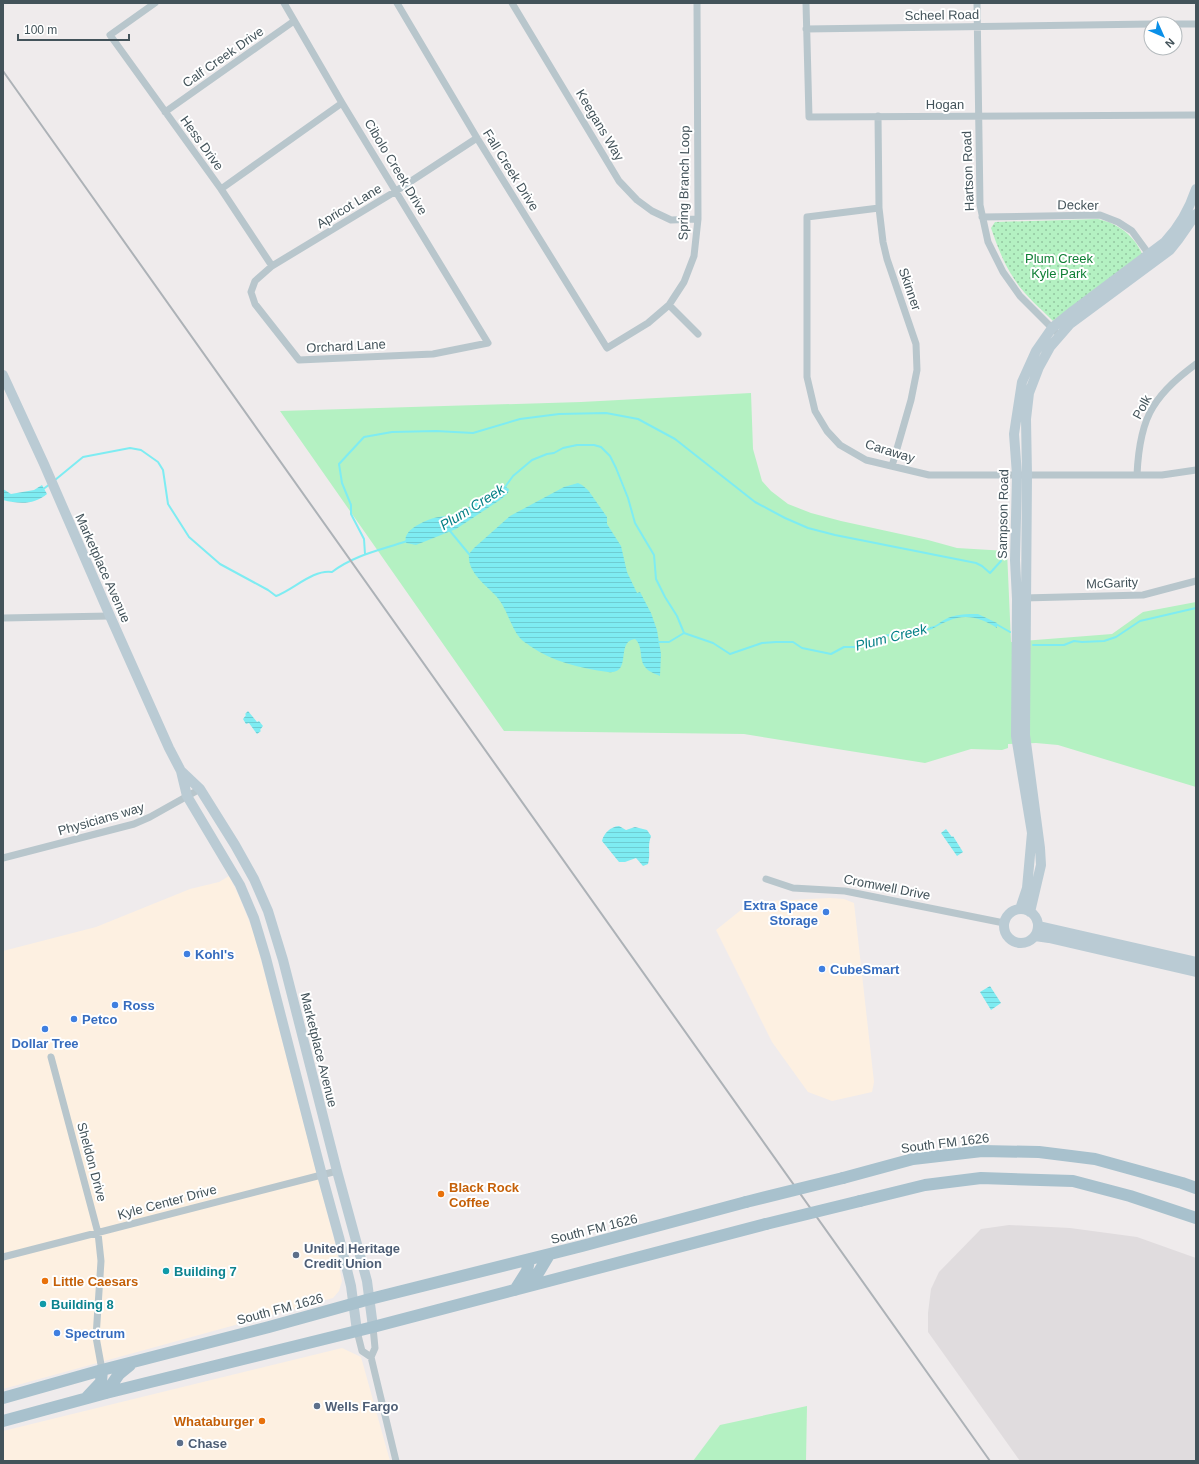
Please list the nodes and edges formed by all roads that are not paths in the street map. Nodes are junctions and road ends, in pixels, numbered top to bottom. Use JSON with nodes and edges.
{"nodes":[{"id":1,"x":155,"y":3,"type":"edge"},
{"id":2,"x":284,"y":3,"type":"edge"},
{"id":3,"x":397,"y":3,"type":"edge"},
{"id":4,"x":512,"y":3,"type":"edge"},
{"id":5,"x":697,"y":3,"type":"edge"},
{"id":6,"x":806,"y":3,"type":"edge"},
{"id":7,"x":977,"y":3,"type":"edge"},
{"id":8,"x":294,"y":21,"type":"junction"},
{"id":9,"x":1143,"y":24,"type":"edge"},
{"id":10,"x":1183,"y":24,"type":"edge"},
{"id":11,"x":1196,"y":24,"type":"edge"},
{"id":12,"x":977,"y":26,"type":"junction"},
{"id":13,"x":806,"y":29,"type":"junction"},
{"id":14,"x":342,"y":103,"type":"junction"},
{"id":15,"x":165,"y":112,"type":"junction"},
{"id":16,"x":1196,"y":115,"type":"edge"},
{"id":17,"x":878,"y":116,"type":"junction"},
{"id":18,"x":978,"y":116,"type":"junction"},
{"id":19,"x":477,"y":138,"type":"junction"},
{"id":20,"x":221,"y":189,"type":"junction"},
{"id":21,"x":1196,"y":189,"type":"edge"},
{"id":22,"x":396,"y":192,"type":"junction"},
{"id":23,"x":879,"y":208,"type":"junction"},
{"id":24,"x":1194,"y":214,"type":"edge"},
{"id":25,"x":982,"y":217,"type":"junction"},
{"id":26,"x":698,"y":219,"type":"junction"},
{"id":27,"x":1152,"y":257,"type":"junction"},
{"id":28,"x":272,"y":266,"type":"junction"},
{"id":29,"x":255,"y":282,"type":"joint"},
{"id":30,"x":669,"y":305,"type":"junction"},
{"id":31,"x":1052,"y":328,"type":"junction"},
{"id":32,"x":698,"y":334,"type":"dead end"},
{"id":33,"x":1060,"y":335,"type":"junction"},
{"id":34,"x":488,"y":343,"type":"joint"},
{"id":35,"x":607,"y":348,"type":"joint"},
{"id":36,"x":1196,"y":364,"type":"edge"},
{"id":37,"x":3,"y":375,"type":"edge"},
{"id":38,"x":892,"y":466,"type":"junction"},
{"id":39,"x":1196,"y":470,"type":"edge"},
{"id":40,"x":1022,"y":475,"type":"junction"},
{"id":41,"x":1137,"y":475,"type":"junction"},
{"id":42,"x":1196,"y":581,"type":"edge"},
{"id":43,"x":1022,"y":599,"type":"junction"},
{"id":44,"x":110,"y":616,"type":"junction"},
{"id":45,"x":3,"y":618,"type":"edge"},
{"id":46,"x":181,"y":771,"type":"junction"},
{"id":47,"x":200,"y":789,"type":"junction"},
{"id":48,"x":187,"y":796,"type":"junction"},
{"id":49,"x":3,"y":858,"type":"edge"},
{"id":50,"x":766,"y":879,"type":"dead end"},
{"id":51,"x":1025,"y":911,"type":"junction"},
{"id":52,"x":1004,"y":923,"type":"junction"},
{"id":53,"x":1037,"y":931,"type":"junction"},
{"id":54,"x":1196,"y":962,"type":"edge"},
{"id":55,"x":1196,"y":972,"type":"edge"},
{"id":56,"x":51,"y":1057,"type":"dead end"},
{"id":57,"x":337,"y":1171,"type":"junction"},
{"id":58,"x":322,"y":1174,"type":"junction"},
{"id":59,"x":1196,"y":1188,"type":"edge"},
{"id":60,"x":1196,"y":1218,"type":"edge"},
{"id":61,"x":98,"y":1233,"type":"junction"},
{"id":62,"x":549,"y":1255,"type":"junction"},
{"id":63,"x":3,"y":1257,"type":"edge"},
{"id":64,"x":529,"y":1260,"type":"junction"},
{"id":65,"x":533,"y":1285,"type":"junction"},
{"id":66,"x":515,"y":1290,"type":"junction"},
{"id":67,"x":370,"y":1299,"type":"junction"},
{"id":68,"x":353,"y":1304,"type":"junction"},
{"id":69,"x":373,"y":1327,"type":"junction"},
{"id":70,"x":357,"y":1331,"type":"junction"},
{"id":71,"x":371,"y":1357,"type":"junction"},
{"id":72,"x":136,"y":1361,"type":"junction"},
{"id":73,"x":102,"y":1370,"type":"junction"},
{"id":74,"x":106,"y":1393,"type":"junction"},
{"id":75,"x":3,"y":1398,"type":"edge"},
{"id":76,"x":86,"y":1399,"type":"junction"},
{"id":77,"x":3,"y":1421,"type":"edge"},
{"id":78,"x":396,"y":1461,"type":"edge"}],
"edges":[{"from":1,"to":15,"type":"street","name":"Hess Drive"},
{"from":2,"to":8,"type":"street","name":"Cibolo Creek Drive"},
{"from":3,"to":19,"type":"street","name":"Fall Creek Drive"},
{"from":4,"to":26,"type":"street","name":"Keegans Way"},
{"from":5,"to":26,"type":"street","name":"Spring Branch Loop"},
{"from":6,"to":13,"type":"street","name":"Hogan"},
{"from":7,"to":12,"type":"street","name":"Hartson Road"},
{"from":8,"to":14,"type":"street","name":"Cibolo Creek Drive"},
{"from":8,"to":15,"type":"street","name":"Calf Creek Drive"},
{"from":9,"to":12,"type":"street","name":"Scheel Road"},
{"from":10,"to":11,"type":"street"},
{"from":12,"to":13,"type":"street","name":"Scheel Road"},
{"from":12,"to":18,"type":"street","name":"Hartson Road"},
{"from":13,"to":17,"type":"street","name":"Hogan"},
{"from":14,"to":20,"type":"street"},
{"from":14,"to":22,"type":"street","name":"Cibolo Creek Drive"},
{"from":15,"to":20,"type":"street","name":"Hess Drive"},
{"from":16,"to":18,"type":"street","name":"Hogan"},
{"from":17,"to":18,"type":"street","name":"Hogan"},
{"from":17,"to":23,"type":"street","name":"Skinner"},
{"from":18,"to":25,"type":"street","name":"Hartson Road"},
{"from":19,"to":22,"type":"street","name":"Apricot Lane"},
{"from":19,"to":35,"type":"street","name":"Fall Creek Drive"},
{"from":20,"to":28,"type":"street","name":"Hess Drive"},
{"from":21,"to":24,"type":"street","name":"Sampson Road"},
{"from":22,"to":28,"type":"street","name":"Apricot Lane"},
{"from":22,"to":34,"type":"street","name":"Cibolo Creek Drive"},
{"from":23,"to":38,"type":"street","name":"Skinner"},
{"from":23,"to":38,"type":"street","name":"Caraway"},
{"from":24,"to":27,"type":"street","name":"Sampson Road"},
{"from":25,"to":27,"type":"street","name":"Decker"},
{"from":25,"to":31,"type":"street","name":"Hartson Road"},
{"from":26,"to":30,"type":"street","name":"Spring Branch Loop"},
{"from":27,"to":31,"type":"street","name":"Sampson Road"},
{"from":27,"to":33,"type":"street","name":"Sampson Road"},
{"from":28,"to":29,"type":"street","name":"Apricot Lane"},
{"from":29,"to":34,"type":"street","name":"Orchard Lane"},
{"from":30,"to":32,"type":"street"},
{"from":30,"to":35,"type":"street","name":"Spring Branch Loop"},
{"from":31,"to":33,"type":"street","name":"Hartson Road"},
{"from":31,"to":40,"type":"street","name":"Sampson Road"},
{"from":33,"to":40,"type":"street","name":"Sampson Road"},
{"from":36,"to":41,"type":"street","name":"Polk"},
{"from":37,"to":44,"type":"street","name":"Marketplace Avenue"},
{"from":38,"to":40,"type":"street","name":"Caraway"},
{"from":39,"to":41,"type":"street","name":"Caraway"},
{"from":40,"to":41,"type":"street","name":"Caraway"},
{"from":40,"to":43,"type":"street","name":"Sampson Road"},
{"from":42,"to":43,"type":"street","name":"McGarity"},
{"from":43,"to":51,"type":"street","name":"Sampson Road"},
{"from":44,"to":45,"type":"street"},
{"from":44,"to":46,"type":"street","name":"Marketplace Avenue"},
{"from":46,"to":47,"type":"street","name":"Marketplace Avenue"},
{"from":46,"to":48,"type":"street","name":"Marketplace Avenue"},
{"from":47,"to":48,"type":"street","name":"Physicians way"},
{"from":47,"to":57,"type":"street","name":"Marketplace Avenue"},
{"from":48,"to":49,"type":"street","name":"Physicians way"},
{"from":48,"to":58,"type":"street","name":"Marketplace Avenue"},
{"from":50,"to":52,"type":"street","name":"Cromwell Drive"},
{"from":51,"to":52,"type":"street"},
{"from":51,"to":53,"type":"street"},
{"from":52,"to":53,"type":"street"},
{"from":53,"to":54,"type":"street"},
{"from":53,"to":55,"type":"street"},
{"from":56,"to":61,"type":"street","name":"Sheldon Drive"},
{"from":57,"to":58,"type":"street","name":"Kyle Center Drive"},
{"from":57,"to":67,"type":"street","name":"Marketplace Avenue"},
{"from":58,"to":61,"type":"street","name":"Kyle Center Drive"},
{"from":58,"to":68,"type":"street","name":"Marketplace Avenue"},
{"from":59,"to":62,"type":"main road","name":"South FM 1626","bridge":true},
{"from":60,"to":65,"type":"main road","bridge":true},
{"from":61,"to":63,"type":"street","name":"Kyle Center Drive"},
{"from":61,"to":73,"type":"street","name":"Sheldon Drive"},
{"from":62,"to":64,"type":"main road","name":"South FM 1626"},
{"from":62,"to":65,"type":"main road"},
{"from":64,"to":66,"type":"main road"},
{"from":64,"to":67,"type":"main road","name":"South FM 1626"},
{"from":65,"to":66,"type":"main road"},
{"from":66,"to":69,"type":"main road"},
{"from":67,"to":68,"type":"main road","name":"South FM 1626"},
{"from":67,"to":69,"type":"street","name":"Marketplace Avenue"},
{"from":68,"to":70,"type":"street","name":"Marketplace Avenue"},
{"from":68,"to":72,"type":"main road","name":"South FM 1626"},
{"from":69,"to":70,"type":"main road"},
{"from":69,"to":71,"type":"street","name":"Marketplace Avenue"},
{"from":70,"to":71,"type":"street","name":"Marketplace Avenue"},
{"from":70,"to":74,"type":"main road"},
{"from":71,"to":78,"type":"street","name":"Marketplace Avenue"},
{"from":72,"to":73,"type":"main road","name":"South FM 1626"},
{"from":72,"to":74,"type":"main road"},
{"from":73,"to":75,"type":"main road","name":"South FM 1626"},
{"from":73,"to":76,"type":"main road"},
{"from":74,"to":76,"type":"main road"},
{"from":76,"to":77,"type":"main road"}]}
